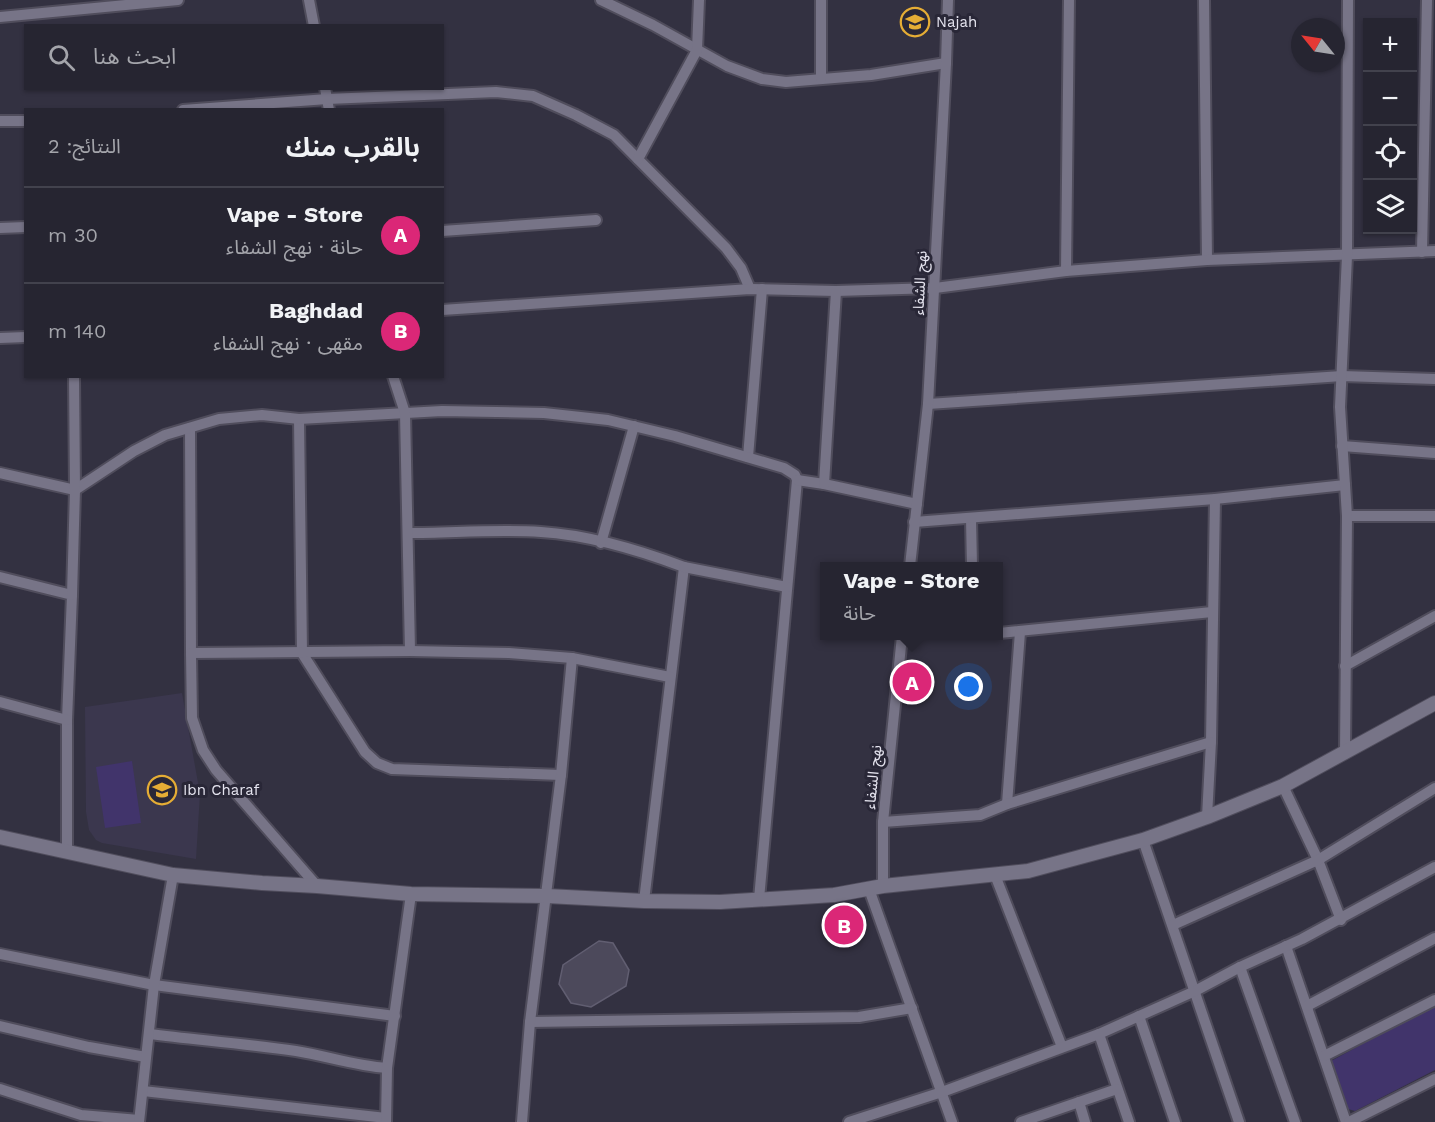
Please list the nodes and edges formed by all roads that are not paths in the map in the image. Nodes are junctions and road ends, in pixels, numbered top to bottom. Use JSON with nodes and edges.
{"nodes":[{"id":1,"x":176,"y":0,"type":"edge"},
{"id":2,"x":309,"y":0,"type":"edge"},
{"id":3,"x":601,"y":0,"type":"edge"},
{"id":4,"x":699,"y":0,"type":"edge"},
{"id":5,"x":821,"y":0,"type":"edge"},
{"id":6,"x":948,"y":0,"type":"edge"},
{"id":7,"x":1069,"y":0,"type":"edge"},
{"id":8,"x":1204,"y":0,"type":"edge"},
{"id":9,"x":1348,"y":0,"type":"edge"},
{"id":10,"x":1427,"y":0,"type":"edge"},
{"id":11,"x":97,"y":4,"type":"edge"},
{"id":12,"x":0,"y":17,"type":"edge"},
{"id":13,"x":314,"y":24,"type":"edge"},
{"id":14,"x":697,"y":50,"type":"junction"},
{"id":15,"x":946,"y":63,"type":"junction"},
{"id":16,"x":821,"y":79,"type":"junction"},
{"id":17,"x":327,"y":99,"type":"edge"},
{"id":18,"x":209,"y":108,"type":"edge"},
{"id":19,"x":24,"y":120,"type":"edge"},
{"id":20,"x":0,"y":121,"type":"edge"},
{"id":21,"x":638,"y":159,"type":"junction"},
{"id":22,"x":596,"y":220,"type":"dead end"},
{"id":23,"x":24,"y":226,"type":"edge"},
{"id":24,"x":0,"y":228,"type":"edge"},
{"id":25,"x":444,"y":231,"type":"edge"},
{"id":26,"x":1435,"y":251,"type":"edge"},
{"id":27,"x":1422,"y":252,"type":"junction"},
{"id":28,"x":1347,"y":256,"type":"junction"},
{"id":29,"x":1207,"y":260,"type":"junction"},
{"id":30,"x":1066,"y":271,"type":"junction"},
{"id":31,"x":935,"y":288,"type":"junction"},
{"id":32,"x":750,"y":289,"type":"junction"},
{"id":33,"x":762,"y":289,"type":"junction"},
{"id":34,"x":836,"y":291,"type":"junction"},
{"id":35,"x":444,"y":310,"type":"edge"},
{"id":36,"x":24,"y":337,"type":"edge"},
{"id":37,"x":0,"y":338,"type":"edge"},
{"id":38,"x":1342,"y":376,"type":"junction"},
{"id":39,"x":74,"y":378,"type":"edge"},
{"id":40,"x":394,"y":378,"type":"edge"},
{"id":41,"x":1435,"y":379,"type":"edge"},
{"id":42,"x":928,"y":404,"type":"junction"},
{"id":43,"x":405,"y":413,"type":"junction"},
{"id":44,"x":299,"y":419,"type":"junction"},
{"id":45,"x":634,"y":426,"type":"junction"},
{"id":46,"x":190,"y":428,"type":"junction"},
{"id":47,"x":1342,"y":446,"type":"junction"},
{"id":48,"x":1435,"y":453,"type":"edge"},
{"id":49,"x":748,"y":457,"type":"junction"},
{"id":50,"x":0,"y":473,"type":"edge"},
{"id":51,"x":797,"y":480,"type":"junction"},
{"id":52,"x":824,"y":484,"type":"junction"},
{"id":53,"x":1345,"y":485,"type":"junction"},
{"id":54,"x":75,"y":490,"type":"junction"},
{"id":55,"x":1215,"y":499,"type":"junction"},
{"id":56,"x":917,"y":504,"type":"junction"},
{"id":57,"x":1347,"y":516,"type":"junction"},
{"id":58,"x":1435,"y":516,"type":"edge"},
{"id":59,"x":971,"y":519,"type":"junction"},
{"id":60,"x":914,"y":522,"type":"junction"},
{"id":61,"x":408,"y":533,"type":"junction"},
{"id":62,"x":601,"y":543,"type":"junction"},
{"id":63,"x":910,"y":562,"type":"edge"},
{"id":64,"x":972,"y":562,"type":"edge"},
{"id":65,"x":684,"y":567,"type":"junction"},
{"id":66,"x":0,"y":577,"type":"edge"},
{"id":67,"x":787,"y":587,"type":"junction"},
{"id":68,"x":72,"y":595,"type":"junction"},
{"id":69,"x":1212,"y":612,"type":"junction"},
{"id":70,"x":1435,"y":616,"type":"edge"},
{"id":71,"x":1020,"y":632,"type":"junction"},
{"id":72,"x":1003,"y":633,"type":"edge"},
{"id":73,"x":902,"y":640,"type":"edge"},
{"id":74,"x":410,"y":651,"type":"junction"},
{"id":75,"x":191,"y":653,"type":"junction"},
{"id":76,"x":302,"y":653,"type":"junction"},
{"id":77,"x":572,"y":658,"type":"junction"},
{"id":78,"x":1345,"y":666,"type":"junction"},
{"id":79,"x":670,"y":677,"type":"junction"},
{"id":80,"x":0,"y":702,"type":"edge"},
{"id":81,"x":1435,"y":703,"type":"edge"},
{"id":82,"x":67,"y":720,"type":"junction"},
{"id":83,"x":1210,"y":742,"type":"junction"},
{"id":84,"x":1345,"y":753,"type":"junction"},
{"id":85,"x":561,"y":775,"type":"junction"},
{"id":86,"x":1283,"y":786,"type":"junction"},
{"id":87,"x":1435,"y":788,"type":"edge"},
{"id":88,"x":1007,"y":804,"type":"junction"},
{"id":89,"x":1207,"y":817,"type":"junction"},
{"id":90,"x":884,"y":822,"type":"junction"},
{"id":91,"x":0,"y":837,"type":"edge"},
{"id":92,"x":1143,"y":840,"type":"junction"},
{"id":93,"x":67,"y":851,"type":"junction"},
{"id":94,"x":1317,"y":860,"type":"junction"},
{"id":95,"x":1434,"y":870,"type":"edge"},
{"id":96,"x":173,"y":875,"type":"junction"},
{"id":97,"x":995,"y":875,"type":"junction"},
{"id":98,"x":317,"y":886,"type":"junction"},
{"id":99,"x":883,"y":886,"type":"junction"},
{"id":100,"x":869,"y":889,"type":"junction"},
{"id":101,"x":411,"y":894,"type":"junction"},
{"id":102,"x":548,"y":896,"type":"junction"},
{"id":103,"x":759,"y":899,"type":"junction"},
{"id":104,"x":645,"y":901,"type":"junction"},
{"id":105,"x":1341,"y":920,"type":"junction"},
{"id":106,"x":1173,"y":925,"type":"junction"},
{"id":107,"x":1435,"y":938,"type":"edge"},
{"id":108,"x":1286,"y":946,"type":"junction"},
{"id":109,"x":0,"y":954,"type":"edge"},
{"id":110,"x":1240,"y":968,"type":"junction"},
{"id":111,"x":154,"y":985,"type":"junction"},
{"id":112,"x":1195,"y":992,"type":"junction"},
{"id":113,"x":1435,"y":1000,"type":"edge"},
{"id":114,"x":1307,"y":1006,"type":"junction"},
{"id":115,"x":912,"y":1008,"type":"junction"},
{"id":116,"x":395,"y":1016,"type":"junction"},
{"id":117,"x":1139,"y":1016,"type":"junction"},
{"id":118,"x":530,"y":1022,"type":"junction"},
{"id":119,"x":0,"y":1026,"type":"edge"},
{"id":120,"x":149,"y":1034,"type":"junction"},
{"id":121,"x":1099,"y":1034,"type":"junction"},
{"id":122,"x":1062,"y":1047,"type":"junction"},
{"id":123,"x":1324,"y":1056,"type":"junction"},
{"id":124,"x":146,"y":1057,"type":"junction"},
{"id":125,"x":387,"y":1068,"type":"junction"},
{"id":126,"x":1435,"y":1079,"type":"edge"},
{"id":127,"x":0,"y":1089,"type":"edge"},
{"id":128,"x":1117,"y":1089,"type":"junction"},
{"id":129,"x":143,"y":1091,"type":"junction"},
{"id":130,"x":942,"y":1092,"type":"junction"},
{"id":131,"x":1079,"y":1102,"type":"junction"},
{"id":132,"x":77,"y":1118,"type":"edge"},
{"id":133,"x":386,"y":1120,"type":"edge"},
{"id":134,"x":139,"y":1121,"type":"edge"},
{"id":135,"x":522,"y":1122,"type":"edge"},
{"id":136,"x":849,"y":1122,"type":"edge"},
{"id":137,"x":952,"y":1122,"type":"edge"},
{"id":138,"x":1021,"y":1122,"type":"edge"},
{"id":139,"x":1085,"y":1122,"type":"edge"},
{"id":140,"x":1129,"y":1122,"type":"edge"},
{"id":141,"x":1175,"y":1122,"type":"edge"},
{"id":142,"x":1239,"y":1122,"type":"edge"},
{"id":143,"x":1294,"y":1122,"type":"edge"},
{"id":144,"x":1347,"y":1122,"type":"edge"}],
"edges":[{"from":1,"to":11,"type":"street"},
{"from":2,"to":13,"type":"street"},
{"from":3,"to":14,"type":"street"},
{"from":4,"to":14,"type":"street"},
{"from":5,"to":16,"type":"street"},
{"from":6,"to":15,"type":"street","name":"نهج الشفاء"},
{"from":7,"to":30,"type":"street"},
{"from":8,"to":29,"type":"street"},
{"from":9,"to":28,"type":"street"},
{"from":10,"to":27,"type":"street"},
{"from":11,"to":12,"type":"street"},
{"from":14,"to":16,"type":"street"},
{"from":14,"to":21,"type":"street"},
{"from":15,"to":16,"type":"street"},
{"from":15,"to":31,"type":"street","name":"نهج الشفاء"},
{"from":17,"to":18,"type":"street"},
{"from":17,"to":21,"type":"street"},
{"from":19,"to":20,"type":"street"},
{"from":21,"to":32,"type":"street"},
{"from":22,"to":25,"type":"street"},
{"from":23,"to":24,"type":"street"},
{"from":26,"to":27,"type":"street"},
{"from":27,"to":28,"type":"street"},
{"from":28,"to":29,"type":"street"},
{"from":28,"to":38,"type":"street"},
{"from":29,"to":30,"type":"street"},
{"from":30,"to":31,"type":"street"},
{"from":31,"to":34,"type":"street"},
{"from":31,"to":42,"type":"street","name":"نهج الشفاء"},
{"from":32,"to":33,"type":"street"},
{"from":32,"to":35,"type":"street"},
{"from":33,"to":34,"type":"street"},
{"from":33,"to":49,"type":"street"},
{"from":34,"to":52,"type":"street"},
{"from":36,"to":37,"type":"street"},
{"from":38,"to":41,"type":"street"},
{"from":38,"to":42,"type":"street"},
{"from":38,"to":47,"type":"street"},
{"from":39,"to":54,"type":"street"},
{"from":40,"to":43,"type":"street"},
{"from":42,"to":56,"type":"street","name":"نهج الشفاء"},
{"from":43,"to":44,"type":"street"},
{"from":43,"to":45,"type":"street"},
{"from":43,"to":61,"type":"street"},
{"from":44,"to":46,"type":"street"},
{"from":44,"to":76,"type":"street"},
{"from":45,"to":49,"type":"street"},
{"from":45,"to":62,"type":"street"},
{"from":46,"to":54,"type":"street"},
{"from":46,"to":75,"type":"street"},
{"from":47,"to":48,"type":"street"},
{"from":47,"to":53,"type":"street"},
{"from":49,"to":51,"type":"street"},
{"from":50,"to":54,"type":"street"},
{"from":51,"to":52,"type":"street"},
{"from":51,"to":67,"type":"street"},
{"from":52,"to":56,"type":"street"},
{"from":53,"to":55,"type":"street"},
{"from":53,"to":57,"type":"street"},
{"from":54,"to":68,"type":"street"},
{"from":55,"to":59,"type":"street"},
{"from":55,"to":69,"type":"street"},
{"from":56,"to":60,"type":"street","name":"نهج الشفاء"},
{"from":57,"to":58,"type":"street"},
{"from":57,"to":78,"type":"street"},
{"from":59,"to":60,"type":"street"},
{"from":59,"to":64,"type":"street"},
{"from":60,"to":63,"type":"street","name":"نهج الشفاء"},
{"from":61,"to":62,"type":"street"},
{"from":61,"to":74,"type":"street"},
{"from":62,"to":65,"type":"street"},
{"from":65,"to":67,"type":"street"},
{"from":65,"to":79,"type":"street"},
{"from":66,"to":68,"type":"street"},
{"from":67,"to":103,"type":"street"},
{"from":68,"to":82,"type":"street"},
{"from":69,"to":71,"type":"street"},
{"from":69,"to":83,"type":"street"},
{"from":70,"to":78,"type":"street"},
{"from":71,"to":72,"type":"street"},
{"from":71,"to":88,"type":"street"},
{"from":73,"to":90,"type":"street","name":"نهج الشفاء"},
{"from":74,"to":76,"type":"street"},
{"from":74,"to":77,"type":"street"},
{"from":75,"to":76,"type":"street"},
{"from":75,"to":98,"type":"street"},
{"from":76,"to":85,"type":"street"},
{"from":77,"to":79,"type":"street"},
{"from":77,"to":85,"type":"street"},
{"from":78,"to":84,"type":"street"},
{"from":79,"to":104,"type":"street"},
{"from":80,"to":82,"type":"street"},
{"from":81,"to":84,"type":"street"},
{"from":82,"to":93,"type":"street"},
{"from":83,"to":88,"type":"street"},
{"from":83,"to":89,"type":"street"},
{"from":84,"to":86,"type":"street"},
{"from":85,"to":102,"type":"street"},
{"from":86,"to":89,"type":"street"},
{"from":86,"to":94,"type":"street"},
{"from":87,"to":94,"type":"street"},
{"from":88,"to":90,"type":"street"},
{"from":89,"to":92,"type":"street"},
{"from":90,"to":99,"type":"street","name":"نهج الشفاء"},
{"from":91,"to":93,"type":"street"},
{"from":92,"to":97,"type":"street"},
{"from":92,"to":106,"type":"street"},
{"from":93,"to":96,"type":"street"},
{"from":94,"to":105,"type":"street"},
{"from":94,"to":106,"type":"street"},
{"from":95,"to":105,"type":"street"},
{"from":96,"to":98,"type":"street"},
{"from":96,"to":111,"type":"street"},
{"from":97,"to":99,"type":"street"},
{"from":97,"to":122,"type":"street"},
{"from":98,"to":101,"type":"street"},
{"from":99,"to":100,"type":"street"},
{"from":100,"to":103,"type":"street"},
{"from":100,"to":115,"type":"street"},
{"from":101,"to":102,"type":"street"},
{"from":101,"to":116,"type":"street"},
{"from":102,"to":104,"type":"street"},
{"from":102,"to":118,"type":"street"},
{"from":103,"to":104,"type":"street"},
{"from":105,"to":108,"type":"street"},
{"from":106,"to":112,"type":"street"},
{"from":107,"to":114,"type":"street"},
{"from":108,"to":110,"type":"street"},
{"from":108,"to":114,"type":"street"},
{"from":109,"to":111,"type":"street"},
{"from":110,"to":112,"type":"street"},
{"from":110,"to":143,"type":"street"},
{"from":111,"to":116,"type":"street"},
{"from":111,"to":120,"type":"street"},
{"from":112,"to":117,"type":"street"},
{"from":112,"to":142,"type":"street"},
{"from":113,"to":123,"type":"street"},
{"from":114,"to":123,"type":"street"},
{"from":115,"to":118,"type":"street"},
{"from":115,"to":130,"type":"street"},
{"from":116,"to":125,"type":"street"},
{"from":117,"to":121,"type":"street"},
{"from":117,"to":141,"type":"street"},
{"from":118,"to":135,"type":"street"},
{"from":119,"to":124,"type":"street"},
{"from":120,"to":124,"type":"street"},
{"from":120,"to":125,"type":"street"},
{"from":121,"to":122,"type":"street"},
{"from":121,"to":128,"type":"street"},
{"from":122,"to":130,"type":"street"},
{"from":123,"to":144,"type":"street"},
{"from":124,"to":129,"type":"street"},
{"from":125,"to":133,"type":"street"},
{"from":126,"to":144,"type":"street"},
{"from":127,"to":132,"type":"street"},
{"from":128,"to":131,"type":"street"},
{"from":128,"to":140,"type":"street"},
{"from":129,"to":133,"type":"street"},
{"from":129,"to":134,"type":"street"},
{"from":130,"to":136,"type":"street"},
{"from":130,"to":137,"type":"street"},
{"from":131,"to":138,"type":"street"},
{"from":131,"to":139,"type":"street"},
{"from":132,"to":134,"type":"street"}]}
